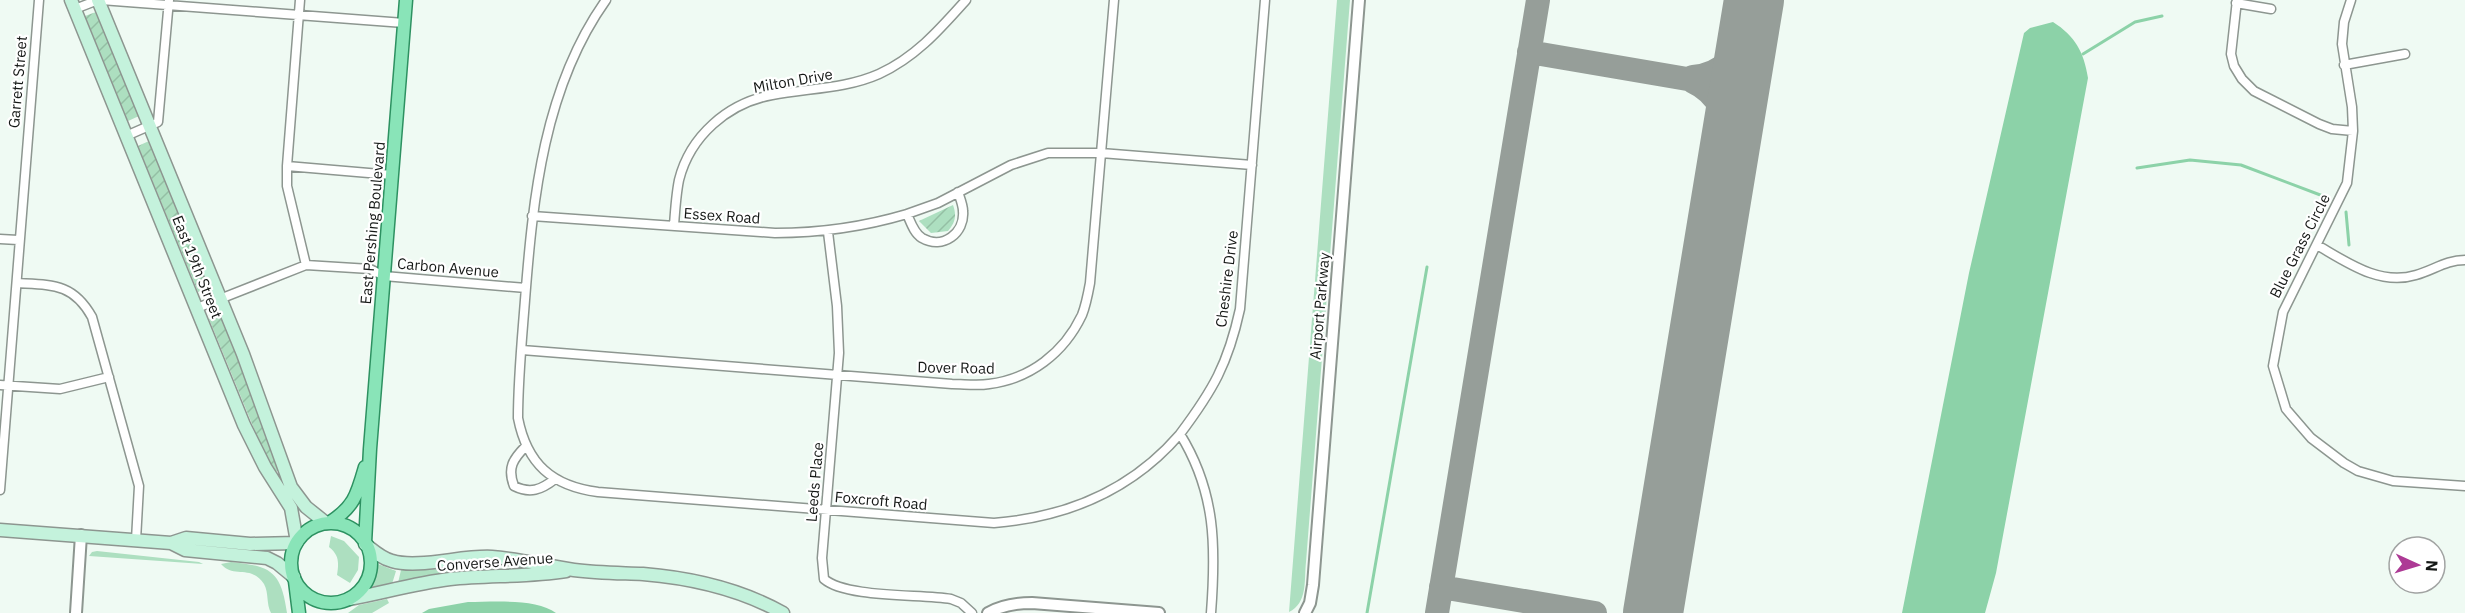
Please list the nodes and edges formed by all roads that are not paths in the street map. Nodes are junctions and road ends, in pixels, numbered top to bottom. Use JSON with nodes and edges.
{"nodes":[{"id":1,"x":39,"y":0,"type":"edge"},
{"id":2,"x":99,"y":0,"type":"edge"},
{"id":3,"x":300,"y":0,"type":"edge"},
{"id":4,"x":406,"y":0,"type":"edge"},
{"id":5,"x":966,"y":0,"type":"edge"},
{"id":6,"x":1114,"y":0,"type":"edge"},
{"id":7,"x":1265,"y":0,"type":"edge"},
{"id":8,"x":1359,"y":0,"type":"edge"},
{"id":9,"x":2351,"y":0,"type":"edge"},
{"id":10,"x":2237,"y":1,"type":"edge"},
{"id":11,"x":601,"y":2,"type":"edge"},
{"id":12,"x":168,"y":3,"type":"edge"},
{"id":13,"x":73,"y":4,"type":"edge"},
{"id":14,"x":2271,"y":9,"type":"dead end"},
{"id":15,"x":299,"y":15,"type":"junction"},
{"id":16,"x":404,"y":23,"type":"junction"},
{"id":17,"x":2405,"y":54,"type":"dead end"},
{"id":18,"x":2344,"y":65,"type":"junction"},
{"id":19,"x":149,"y":126,"type":"junction"},
{"id":20,"x":2353,"y":131,"type":"junction"},
{"id":21,"x":126,"y":136,"type":"junction"},
{"id":22,"x":1101,"y":153,"type":"junction"},
{"id":23,"x":1252,"y":165,"type":"junction"},
{"id":24,"x":287,"y":166,"type":"junction"},
{"id":25,"x":392,"y":175,"type":"junction"},
{"id":26,"x":958,"y":192,"type":"junction"},
{"id":27,"x":908,"y":214,"type":"junction"},
{"id":28,"x":532,"y":216,"type":"junction"},
{"id":29,"x":674,"y":226,"type":"junction"},
{"id":30,"x":828,"y":232,"type":"junction"},
{"id":31,"x":0,"y":238,"type":"edge"},
{"id":32,"x":18,"y":240,"type":"junction"},
{"id":33,"x":2317,"y":245,"type":"junction"},
{"id":34,"x":2465,"y":260,"type":"edge"},
{"id":35,"x":306,"y":265,"type":"junction"},
{"id":36,"x":384,"y":276,"type":"junction"},
{"id":37,"x":17,"y":283,"type":"junction"},
{"id":38,"x":526,"y":288,"type":"junction"},
{"id":39,"x":220,"y":299,"type":"junction"},
{"id":40,"x":197,"y":308,"type":"junction"},
{"id":41,"x":522,"y":350,"type":"junction"},
{"id":42,"x":838,"y":374,"type":"junction"},
{"id":43,"x":110,"y":377,"type":"junction"},
{"id":44,"x":4,"y":386,"type":"edge"},
{"id":45,"x":1180,"y":434,"type":"junction"},
{"id":46,"x":526,"y":446,"type":"junction"},
{"id":47,"x":370,"y":449,"type":"junction"},
{"id":48,"x":555,"y":479,"type":"junction"},
{"id":49,"x":2465,"y":486,"type":"edge"},
{"id":50,"x":0,"y":490,"type":"edge"},
{"id":51,"x":826,"y":509,"type":"junction"},
{"id":52,"x":328,"y":523,"type":"junction"},
{"id":53,"x":0,"y":530,"type":"edge"},
{"id":54,"x":81,"y":536,"type":"junction"},
{"id":55,"x":136,"y":540,"type":"junction"},
{"id":56,"x":297,"y":542,"type":"junction"},
{"id":57,"x":171,"y":543,"type":"junction"},
{"id":58,"x":365,"y":543,"type":"junction"},
{"id":59,"x":574,"y":570,"type":"junction"},
{"id":60,"x":294,"y":579,"type":"junction"},
{"id":61,"x":347,"y":599,"type":"junction"},
{"id":62,"x":76,"y":613,"type":"edge"},
{"id":63,"x":299,"y":613,"type":"edge"},
{"id":64,"x":337,"y":613,"type":"edge"},
{"id":65,"x":783,"y":613,"type":"edge"},
{"id":66,"x":972,"y":613,"type":"edge"},
{"id":67,"x":988,"y":613,"type":"edge"},
{"id":68,"x":1159,"y":613,"type":"edge"},
{"id":69,"x":1211,"y":613,"type":"edge"},
{"id":70,"x":1305,"y":613,"type":"edge"}],
"edges":[{"from":1,"to":32,"type":"street","name":"Garrett Street"},
{"from":2,"to":12,"type":"street"},
{"from":2,"to":13,"type":"street"},
{"from":2,"to":19,"type":"main road","name":"East 19th Street"},
{"from":3,"to":15,"type":"street"},
{"from":4,"to":16,"type":"main road","name":"East Pershing Boulevard"},
{"from":5,"to":29,"type":"street","name":"Milton Drive"},
{"from":6,"to":22,"type":"street","name":"Dover Road"},
{"from":7,"to":23,"type":"street","name":"Cheshire Drive"},
{"from":8,"to":70,"type":"street","name":"Airport Parkway"},
{"from":9,"to":18,"type":"street","name":"Blue Grass Circle"},
{"from":10,"to":14,"type":"street"},
{"from":10,"to":20,"type":"street"},
{"from":11,"to":28,"type":"street","name":"Foxcroft Road"},
{"from":12,"to":15,"type":"street"},
{"from":12,"to":19,"type":"street"},
{"from":13,"to":21,"type":"main road","name":"East 19th Street"},
{"from":15,"to":16,"type":"street"},
{"from":15,"to":24,"type":"street"},
{"from":16,"to":25,"type":"main road","name":"East Pershing Boulevard"},
{"from":17,"to":18,"type":"street"},
{"from":18,"to":20,"type":"street","name":"Blue Grass Circle"},
{"from":19,"to":21,"type":"street"},
{"from":19,"to":39,"type":"main road","name":"East 19th Street"},
{"from":20,"to":33,"type":"street","name":"Blue Grass Circle"},
{"from":21,"to":40,"type":"main road","name":"East 19th Street"},
{"from":22,"to":23,"type":"street","name":"Essex Road"},
{"from":22,"to":26,"type":"street","name":"Essex Road"},
{"from":22,"to":42,"type":"street","name":"Dover Road"},
{"from":23,"to":45,"type":"street","name":"Cheshire Drive"},
{"from":24,"to":25,"type":"street"},
{"from":24,"to":35,"type":"street"},
{"from":25,"to":36,"type":"main road","name":"East Pershing Boulevard"},
{"from":26,"to":27,"type":"street","name":"Essex Road"},
{"from":26,"to":27,"type":"street"},
{"from":27,"to":30,"type":"street","name":"Essex Road"},
{"from":28,"to":29,"type":"street","name":"Essex Road"},
{"from":28,"to":38,"type":"street","name":"Foxcroft Road"},
{"from":29,"to":30,"type":"street","name":"Essex Road"},
{"from":30,"to":42,"type":"street","name":"Leeds Place"},
{"from":31,"to":32,"type":"street"},
{"from":32,"to":37,"type":"street","name":"Garrett Street"},
{"from":33,"to":34,"type":"street"},
{"from":33,"to":49,"type":"street","name":"Blue Grass Circle"},
{"from":35,"to":36,"type":"street","name":"Carbon Avenue"},
{"from":35,"to":39,"type":"street","name":"Carbon Avenue"},
{"from":36,"to":38,"type":"street","name":"Carbon Avenue"},
{"from":36,"to":47,"type":"main road","name":"East Pershing Boulevard"},
{"from":37,"to":43,"type":"street"},
{"from":37,"to":44,"type":"street","name":"Garrett Street"},
{"from":38,"to":41,"type":"street","name":"Foxcroft Road"},
{"from":39,"to":40,"type":"street","name":"Carbon Avenue"},
{"from":39,"to":52,"type":"main road","name":"East 19th Street"},
{"from":40,"to":56,"type":"main road","name":"East 19th Street"},
{"from":41,"to":42,"type":"street","name":"Dover Road"},
{"from":41,"to":46,"type":"street","name":"Foxcroft Road"},
{"from":42,"to":51,"type":"street","name":"Leeds Place"},
{"from":43,"to":44,"type":"street"},
{"from":43,"to":55,"type":"street"},
{"from":44,"to":50,"type":"street","name":"Garrett Street"},
{"from":45,"to":51,"type":"street","name":"Foxcroft Road"},
{"from":45,"to":69,"type":"street"},
{"from":46,"to":48,"type":"street","name":"Foxcroft Road"},
{"from":46,"to":48,"type":"street"},
{"from":47,"to":52,"type":"main road","name":"East Pershing Boulevard"},
{"from":47,"to":58,"type":"main road","name":"East Pershing Boulevard"},
{"from":48,"to":51,"type":"street","name":"Foxcroft Road"},
{"from":51,"to":66,"type":"street","name":"Leeds Place"},
{"from":52,"to":56,"type":"main road","name":"East Pershing Boulevard"},
{"from":52,"to":58,"type":"main road"},
{"from":53,"to":54,"type":"main road"},
{"from":54,"to":55,"type":"main road"},
{"from":54,"to":62,"type":"street"},
{"from":55,"to":57,"type":"main road"},
{"from":56,"to":57,"type":"main road"},
{"from":56,"to":60,"type":"main road"},
{"from":57,"to":60,"type":"main road"},
{"from":58,"to":59,"type":"main road","name":"Converse Avenue"},
{"from":58,"to":61,"type":"main road","name":"East Pershing Boulevard"},
{"from":59,"to":61,"type":"main road","name":"Converse Avenue"},
{"from":59,"to":65,"type":"main road","name":"Converse Avenue"},
{"from":60,"to":61,"type":"main road"},
{"from":60,"to":63,"type":"main road"},
{"from":61,"to":64,"type":"main road","name":"East Pershing Boulevard"},
{"from":67,"to":68,"type":"street"}]}
